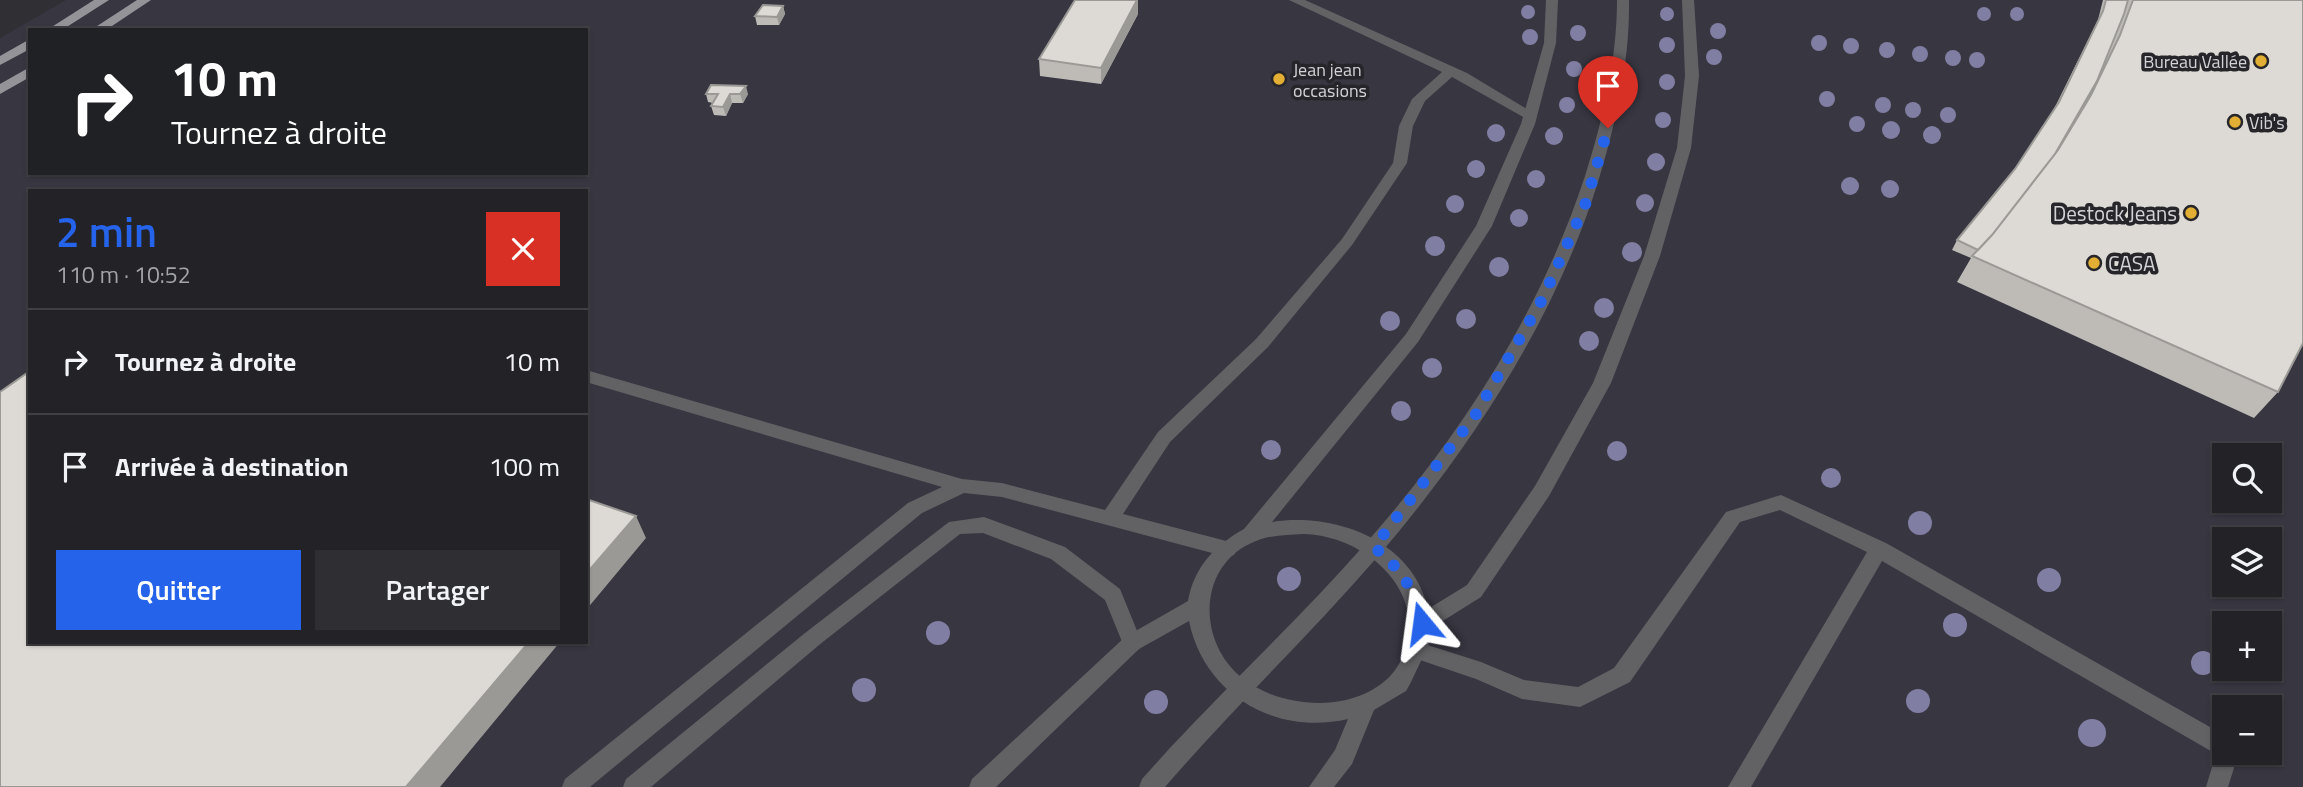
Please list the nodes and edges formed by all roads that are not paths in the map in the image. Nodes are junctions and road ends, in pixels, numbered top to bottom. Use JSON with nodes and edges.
{"nodes":[{"id":1,"x":103,"y":0,"type":"edge"},
{"id":2,"x":145,"y":0,"type":"edge"},
{"id":3,"x":1295,"y":0,"type":"edge"},
{"id":4,"x":1552,"y":0,"type":"edge"},
{"id":5,"x":1623,"y":0,"type":"edge"},
{"id":6,"x":1688,"y":0,"type":"edge"},
{"id":7,"x":56,"y":28,"type":"edge"},
{"id":8,"x":100,"y":28,"type":"edge"},
{"id":9,"x":28,"y":44,"type":"edge"},
{"id":10,"x":0,"y":61,"type":"edge"},
{"id":11,"x":1451,"y":71,"type":"junction"},
{"id":12,"x":28,"y":72,"type":"edge"},
{"id":13,"x":0,"y":90,"type":"edge"},
{"id":14,"x":1530,"y":114,"type":"junction"},
{"id":15,"x":588,"y":377,"type":"edge"},
{"id":16,"x":962,"y":486,"type":"junction"},
{"id":17,"x":1110,"y":518,"type":"junction"},
{"id":18,"x":1251,"y":534,"type":"junction"},
{"id":19,"x":1374,"y":547,"type":"junction"},
{"id":20,"x":1227,"y":549,"type":"junction"},
{"id":21,"x":1879,"y":549,"type":"junction"},
{"id":22,"x":1196,"y":607,"type":"junction"},
{"id":23,"x":1422,"y":623,"type":"junction"},
{"id":24,"x":1132,"y":643,"type":"junction"},
{"id":25,"x":1418,"y":651,"type":"junction"},
{"id":26,"x":1239,"y":689,"type":"junction"},
{"id":27,"x":1364,"y":705,"type":"junction"},
{"id":28,"x":2212,"y":740,"type":"edge"},
{"id":29,"x":2224,"y":765,"type":"edge"},
{"id":30,"x":573,"y":787,"type":"edge"},
{"id":31,"x":634,"y":787,"type":"edge"},
{"id":32,"x":980,"y":787,"type":"edge"},
{"id":33,"x":1150,"y":787,"type":"edge"},
{"id":34,"x":1320,"y":787,"type":"edge"},
{"id":35,"x":1739,"y":787,"type":"edge"},
{"id":36,"x":2217,"y":787,"type":"edge"}],
"edges":[{"from":1,"to":7,"type":"main road"},
{"from":2,"to":8,"type":"main road"},
{"from":3,"to":11,"type":"street"},
{"from":4,"to":14,"type":"street"},
{"from":5,"to":19,"type":"street"},
{"from":6,"to":23,"type":"street"},
{"from":9,"to":10,"type":"main road"},
{"from":11,"to":14,"type":"street"},
{"from":11,"to":17,"type":"street"},
{"from":12,"to":13,"type":"main road"},
{"from":14,"to":18,"type":"street"},
{"from":15,"to":16,"type":"street"},
{"from":16,"to":17,"type":"street"},
{"from":16,"to":30,"type":"street"},
{"from":17,"to":20,"type":"street"},
{"from":18,"to":19,"type":"street"},
{"from":18,"to":20,"type":"street"},
{"from":19,"to":23,"type":"street"},
{"from":19,"to":26,"type":"street"},
{"from":20,"to":22,"type":"street"},
{"from":21,"to":25,"type":"street"},
{"from":21,"to":28,"type":"street"},
{"from":21,"to":35,"type":"street"},
{"from":22,"to":24,"type":"street"},
{"from":22,"to":26,"type":"street"},
{"from":23,"to":25,"type":"street"},
{"from":24,"to":31,"type":"street"},
{"from":24,"to":32,"type":"street"},
{"from":25,"to":27,"type":"street"},
{"from":26,"to":27,"type":"street"},
{"from":26,"to":33,"type":"street"},
{"from":27,"to":34,"type":"street"},
{"from":29,"to":36,"type":"street"}]}
